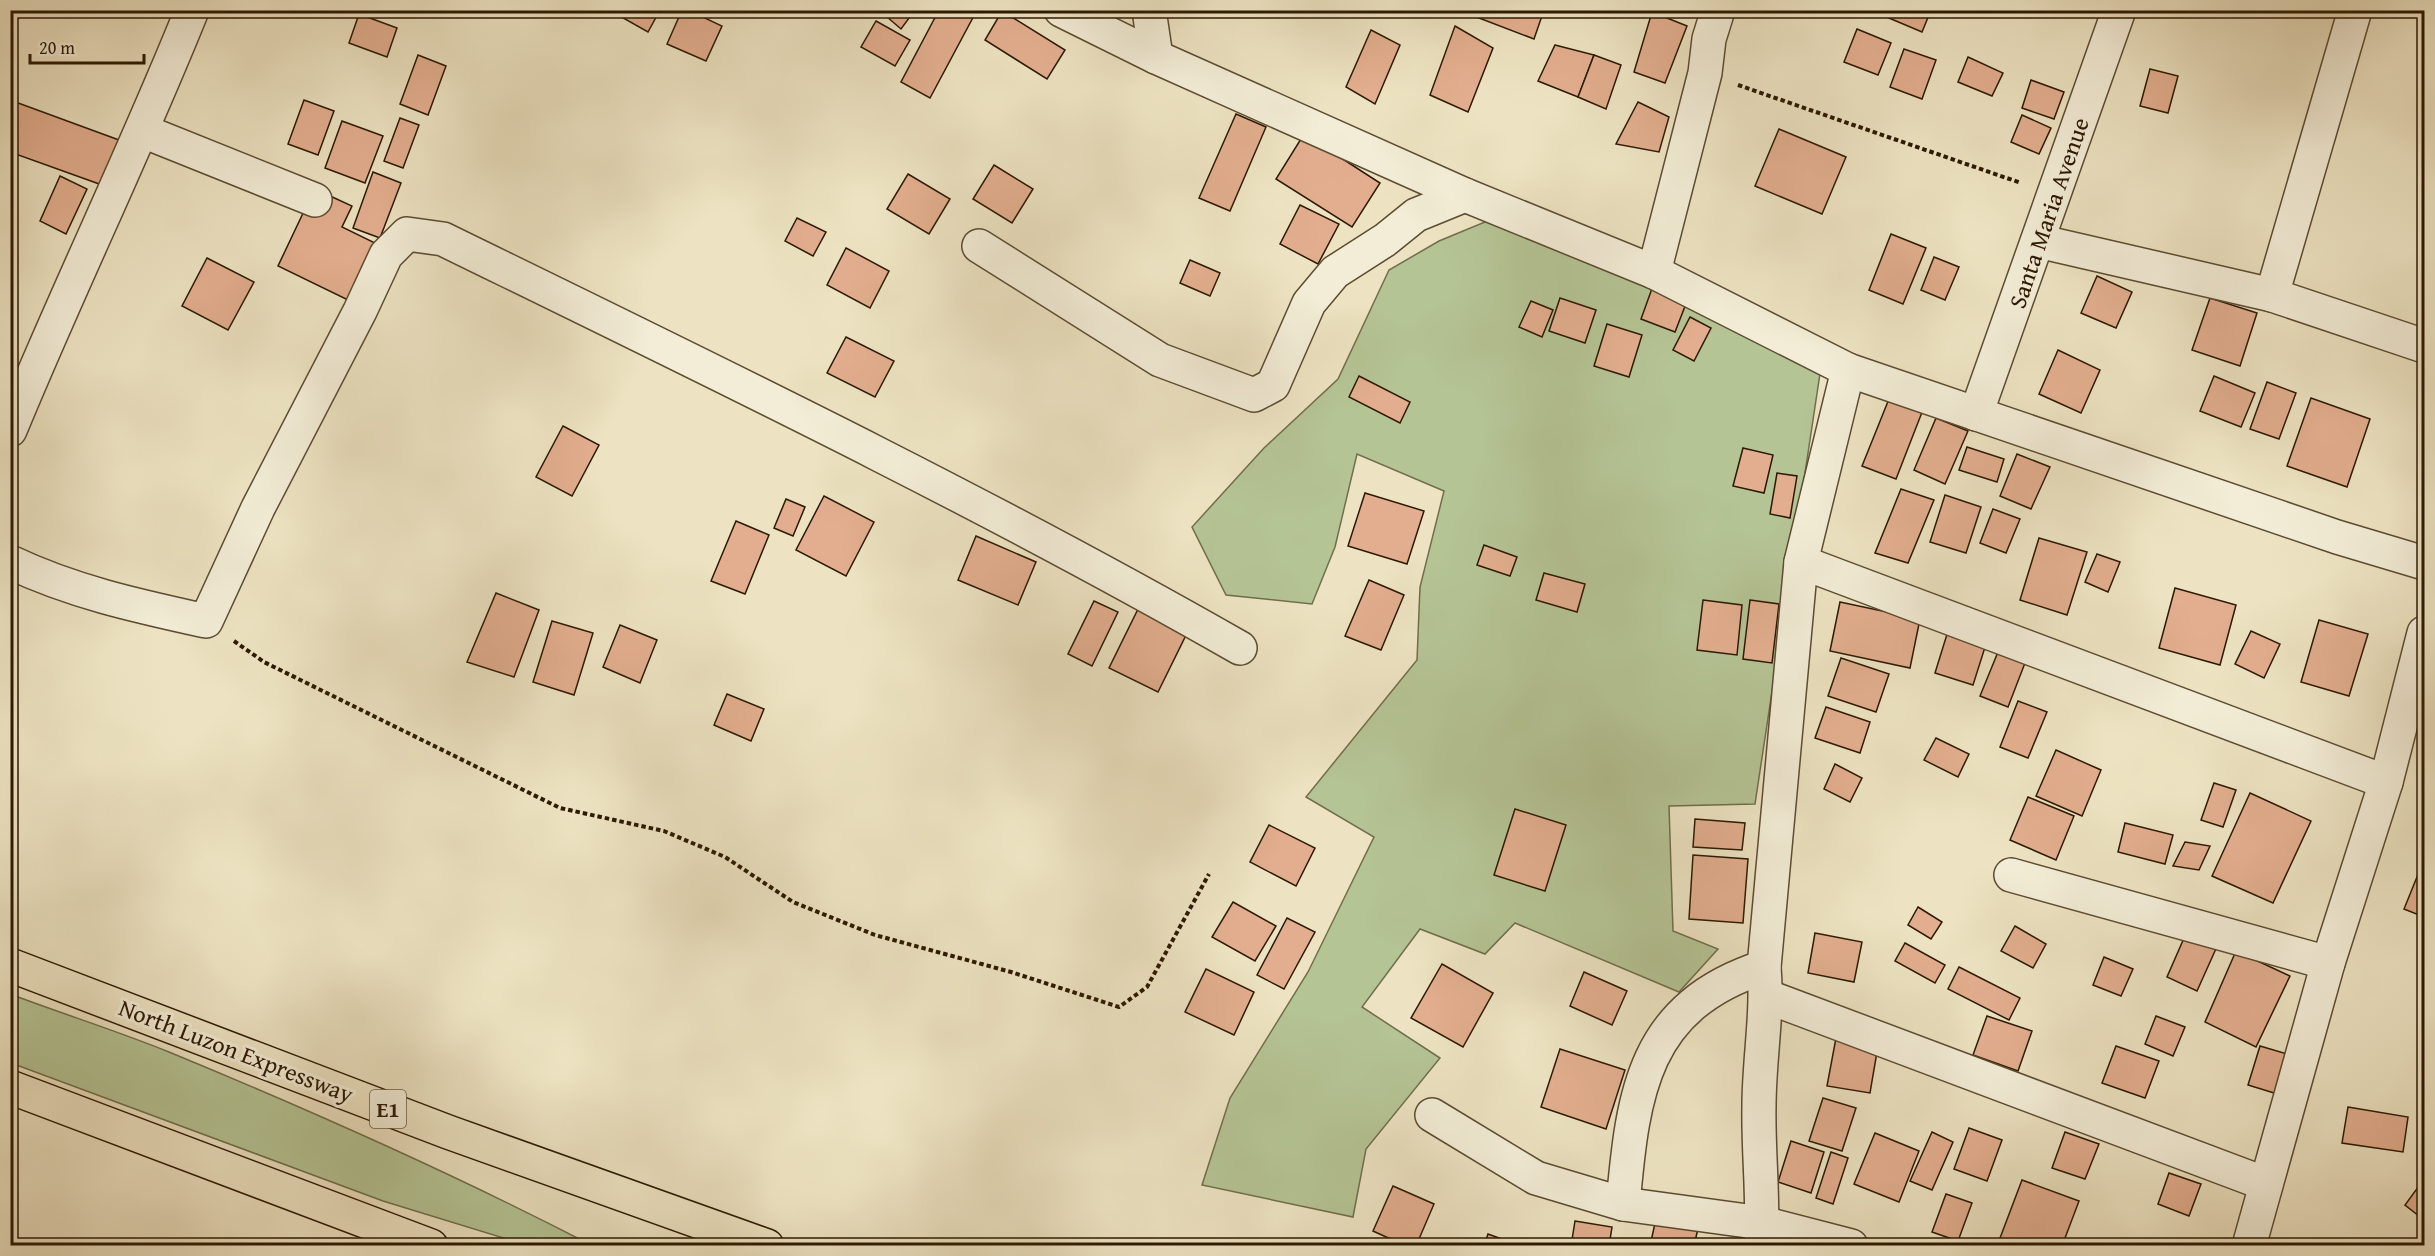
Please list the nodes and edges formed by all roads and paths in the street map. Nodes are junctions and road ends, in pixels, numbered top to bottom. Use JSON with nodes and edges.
{"nodes":[{"id":1,"x":192,"y":10,"type":"edge"},
{"id":2,"x":1149,"y":10,"type":"edge"},
{"id":3,"x":1718,"y":10,"type":"edge"},
{"id":4,"x":2120,"y":10,"type":"edge"},
{"id":5,"x":2355,"y":10,"type":"edge"},
{"id":6,"x":1068,"y":12,"type":"edge"},
{"id":7,"x":1156,"y":57,"type":"junction"},
{"id":8,"x":1705,"y":74,"type":"junction"},
{"id":9,"x":143,"y":131,"type":"junction"},
{"id":10,"x":1465,"y":195,"type":"junction"},
{"id":11,"x":2055,"y":195,"type":"junction"},
{"id":12,"x":315,"y":200,"type":"dead end"},
{"id":13,"x":2038,"y":241,"type":"junction"},
{"id":14,"x":979,"y":246,"type":"dead end"},
{"id":15,"x":1654,"y":272,"type":"junction"},
{"id":16,"x":2272,"y":295,"type":"junction"},
{"id":17,"x":2424,"y":346,"type":"edge"},
{"id":18,"x":1848,"y":370,"type":"junction"},
{"id":19,"x":1976,"y":414,"type":"junction"},
{"id":20,"x":10,"y":430,"type":"edge"},
{"id":21,"x":10,"y":562,"type":"edge"},
{"id":22,"x":1801,"y":562,"type":"junction"},
{"id":23,"x":2424,"y":563,"type":"edge"},
{"id":24,"x":206,"y":621,"type":"junction"},
{"id":25,"x":2424,"y":633,"type":"edge"},
{"id":26,"x":1240,"y":648,"type":"dead end"},
{"id":27,"x":2386,"y":782,"type":"junction"},
{"id":28,"x":1209,"y":874,"type":"dead end"},
{"id":29,"x":2012,"y":875,"type":"dead end"},
{"id":30,"x":2328,"y":963,"type":"junction"},
{"id":31,"x":10,"y":965,"type":"edge"},
{"id":32,"x":1765,"y":982,"type":"junction"},
{"id":33,"x":10,"y":1087,"type":"edge"},
{"id":34,"x":1432,"y":1115,"type":"dead end"},
{"id":35,"x":2266,"y":1184,"type":"junction"},
{"id":36,"x":1623,"y":1204,"type":"junction"},
{"id":37,"x":1761,"y":1234,"type":"edge"},
{"id":38,"x":431,"y":1245,"type":"edge"},
{"id":39,"x":767,"y":1245,"type":"edge"},
{"id":40,"x":1851,"y":1245,"type":"edge"},
{"id":41,"x":2249,"y":1245,"type":"edge"}],
"edges":[{"from":1,"to":9,"type":"street"},
{"from":2,"to":7,"type":"street"},
{"from":3,"to":8,"type":"street"},
{"from":4,"to":11,"type":"street","name":"Santa Maria Avenue"},
{"from":5,"to":16,"type":"street"},
{"from":6,"to":7,"type":"street"},
{"from":7,"to":10,"type":"street"},
{"from":8,"to":11,"type":"path"},
{"from":8,"to":15,"type":"street"},
{"from":9,"to":12,"type":"street"},
{"from":9,"to":20,"type":"street"},
{"from":10,"to":14,"type":"street"},
{"from":10,"to":15,"type":"street"},
{"from":11,"to":13,"type":"street","name":"Santa Maria Avenue"},
{"from":13,"to":16,"type":"street"},
{"from":13,"to":19,"type":"street","name":"Santa Maria Avenue"},
{"from":15,"to":18,"type":"street"},
{"from":16,"to":17,"type":"street"},
{"from":18,"to":19,"type":"street"},
{"from":18,"to":22,"type":"street"},
{"from":19,"to":23,"type":"street"},
{"from":21,"to":24,"type":"street"},
{"from":22,"to":27,"type":"street"},
{"from":22,"to":32,"type":"street"},
{"from":24,"to":26,"type":"street"},
{"from":24,"to":28,"type":"path"},
{"from":25,"to":27,"type":"street"},
{"from":27,"to":30,"type":"street"},
{"from":29,"to":30,"type":"street"},
{"from":30,"to":35,"type":"street"},
{"from":31,"to":39,"type":"highway","name":"North Luzon Expressway","number":"E1"},
{"from":32,"to":35,"type":"street"},
{"from":32,"to":36,"type":"street"},
{"from":32,"to":37,"type":"street"},
{"from":33,"to":38,"type":"highway"},
{"from":34,"to":36,"type":"street"},
{"from":35,"to":41,"type":"street"},
{"from":36,"to":37,"type":"street"},
{"from":37,"to":40,"type":"street"}]}
